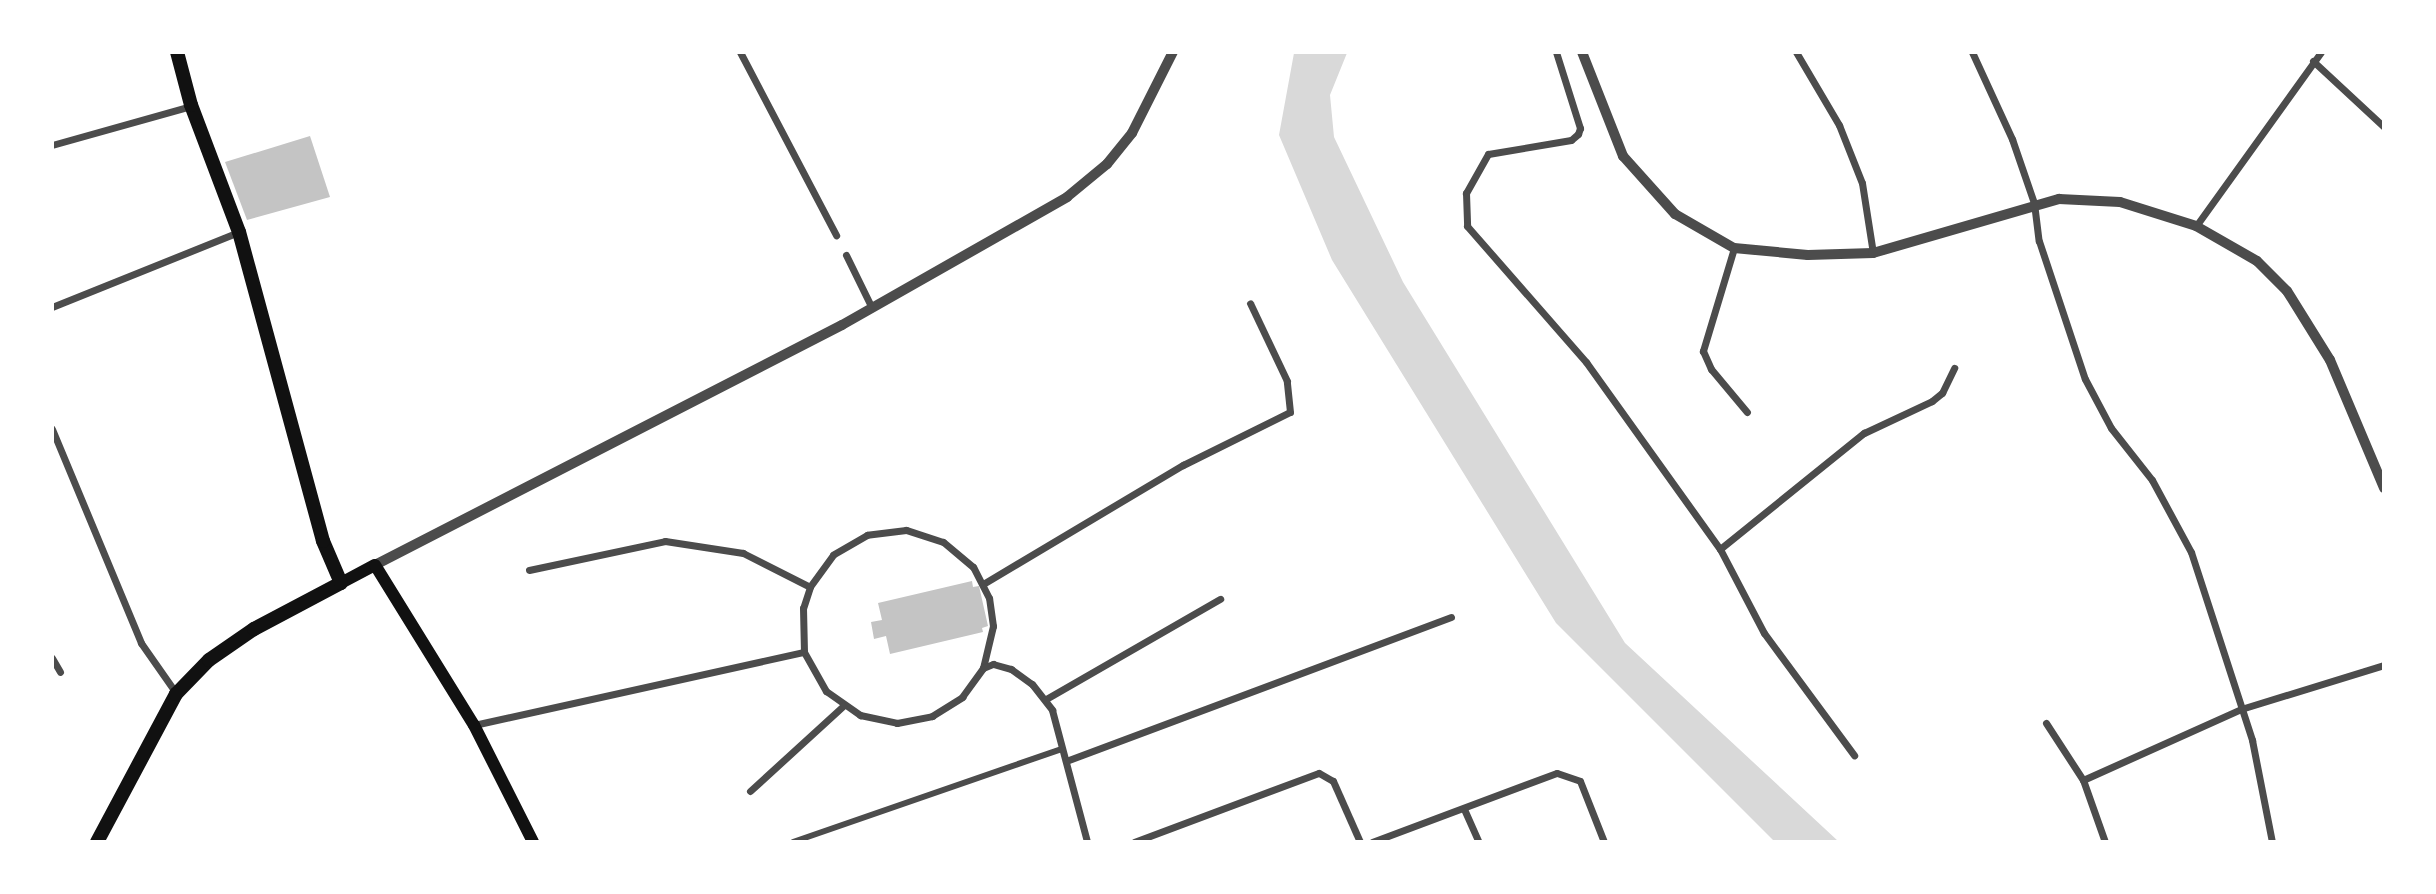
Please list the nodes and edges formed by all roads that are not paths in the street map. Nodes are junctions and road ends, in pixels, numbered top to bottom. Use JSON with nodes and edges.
{"nodes":[{"id":1,"x":177,"y":52,"type":"edge"},
{"id":2,"x":740,"y":52,"type":"edge"},
{"id":3,"x":1172,"y":52,"type":"edge"},
{"id":4,"x":1556,"y":52,"type":"edge"},
{"id":5,"x":1582,"y":52,"type":"edge"},
{"id":6,"x":1796,"y":52,"type":"edge"},
{"id":7,"x":1972,"y":52,"type":"edge"},
{"id":8,"x":2316,"y":55,"type":"edge"},
{"id":9,"x":191,"y":106,"type":"junction"},
{"id":10,"x":2384,"y":127,"type":"edge"},
{"id":11,"x":52,"y":145,"type":"edge"},
{"id":12,"x":2034,"y":203,"type":"junction"},
{"id":13,"x":2196,"y":226,"type":"junction"},
{"id":14,"x":239,"y":232,"type":"junction"},
{"id":15,"x":835,"y":235,"type":"dead end"},
{"id":16,"x":1734,"y":248,"type":"junction"},
{"id":17,"x":1873,"y":253,"type":"junction"},
{"id":18,"x":846,"y":255,"type":"dead end"},
{"id":19,"x":1250,"y":303,"type":"dead end"},
{"id":20,"x":52,"y":307,"type":"edge"},
{"id":21,"x":872,"y":308,"type":"junction"},
{"id":22,"x":1954,"y":368,"type":"dead end"},
{"id":23,"x":1747,"y":412,"type":"dead end"},
{"id":24,"x":52,"y":429,"type":"edge"},
{"id":25,"x":2384,"y":488,"type":"edge"},
{"id":26,"x":1720,"y":549,"type":"junction"},
{"id":27,"x":375,"y":565,"type":"junction"},
{"id":28,"x":529,"y":570,"type":"dead end"},
{"id":29,"x":341,"y":583,"type":"junction"},
{"id":30,"x":984,"y":584,"type":"junction"},
{"id":31,"x":810,"y":587,"type":"junction"},
{"id":32,"x":1220,"y":599,"type":"dead end"},
{"id":33,"x":1451,"y":617,"type":"dead end"},
{"id":34,"x":804,"y":652,"type":"junction"},
{"id":35,"x":52,"y":658,"type":"edge"},
{"id":36,"x":2384,"y":665,"type":"edge"},
{"id":37,"x":983,"y":668,"type":"junction"},
{"id":38,"x":60,"y":672,"type":"dead end"},
{"id":39,"x":176,"y":694,"type":"junction"},
{"id":40,"x":1046,"y":699,"type":"junction"},
{"id":41,"x":843,"y":706,"type":"junction"},
{"id":42,"x":2241,"y":709,"type":"junction"},
{"id":43,"x":2046,"y":723,"type":"dead end"},
{"id":44,"x":474,"y":725,"type":"junction"},
{"id":45,"x":1061,"y":749,"type":"junction"},
{"id":46,"x":1854,"y":755,"type":"dead end"},
{"id":47,"x":1066,"y":761,"type":"junction"},
{"id":48,"x":2083,"y":780,"type":"junction"},
{"id":49,"x":750,"y":791,"type":"dead end"},
{"id":50,"x":1464,"y":810,"type":"junction"},
{"id":51,"x":97,"y":842,"type":"edge"},
{"id":52,"x":533,"y":842,"type":"edge"},
{"id":53,"x":793,"y":842,"type":"edge"},
{"id":54,"x":1087,"y":842,"type":"edge"},
{"id":55,"x":1134,"y":842,"type":"edge"},
{"id":56,"x":1360,"y":842,"type":"edge"},
{"id":57,"x":1372,"y":842,"type":"edge"},
{"id":58,"x":1479,"y":842,"type":"edge"},
{"id":59,"x":1604,"y":842,"type":"edge"},
{"id":60,"x":2105,"y":842,"type":"edge"},
{"id":61,"x":2272,"y":842,"type":"edge"}],
"edges":[{"from":1,"to":9,"type":"main road"},
{"from":2,"to":15,"type":"street"},
{"from":3,"to":21,"type":"street"},
{"from":4,"to":26,"type":"street"},
{"from":5,"to":16,"type":"street"},
{"from":6,"to":17,"type":"street"},
{"from":7,"to":12,"type":"street"},
{"from":8,"to":10,"type":"street"},
{"from":8,"to":13,"type":"street"},
{"from":9,"to":11,"type":"street"},
{"from":9,"to":14,"type":"main road"},
{"from":12,"to":13,"type":"street"},
{"from":12,"to":17,"type":"street"},
{"from":12,"to":42,"type":"street"},
{"from":13,"to":25,"type":"street"},
{"from":14,"to":20,"type":"street"},
{"from":14,"to":29,"type":"main road"},
{"from":16,"to":17,"type":"street"},
{"from":16,"to":23,"type":"street"},
{"from":18,"to":21,"type":"street"},
{"from":19,"to":30,"type":"street"},
{"from":21,"to":27,"type":"street"},
{"from":22,"to":26,"type":"street"},
{"from":24,"to":39,"type":"street"},
{"from":26,"to":46,"type":"street"},
{"from":27,"to":29,"type":"main road"},
{"from":27,"to":44,"type":"main road"},
{"from":28,"to":31,"type":"street"},
{"from":29,"to":39,"type":"main road"},
{"from":30,"to":31,"type":"street"},
{"from":30,"to":37,"type":"street"},
{"from":31,"to":34,"type":"street"},
{"from":32,"to":40,"type":"street"},
{"from":33,"to":47,"type":"street"},
{"from":34,"to":41,"type":"street"},
{"from":34,"to":44,"type":"street"},
{"from":35,"to":38,"type":"street"},
{"from":36,"to":42,"type":"street"},
{"from":37,"to":40,"type":"street"},
{"from":37,"to":41,"type":"street"},
{"from":39,"to":51,"type":"main road"},
{"from":40,"to":45,"type":"street"},
{"from":41,"to":49,"type":"street"},
{"from":42,"to":48,"type":"street"},
{"from":42,"to":61,"type":"street"},
{"from":43,"to":48,"type":"street"},
{"from":44,"to":52,"type":"main road"},
{"from":45,"to":47,"type":"street"},
{"from":45,"to":53,"type":"street"},
{"from":47,"to":54,"type":"street"},
{"from":48,"to":60,"type":"street"},
{"from":50,"to":57,"type":"street"},
{"from":50,"to":58,"type":"street"},
{"from":50,"to":59,"type":"street"},
{"from":55,"to":56,"type":"street"}]}
